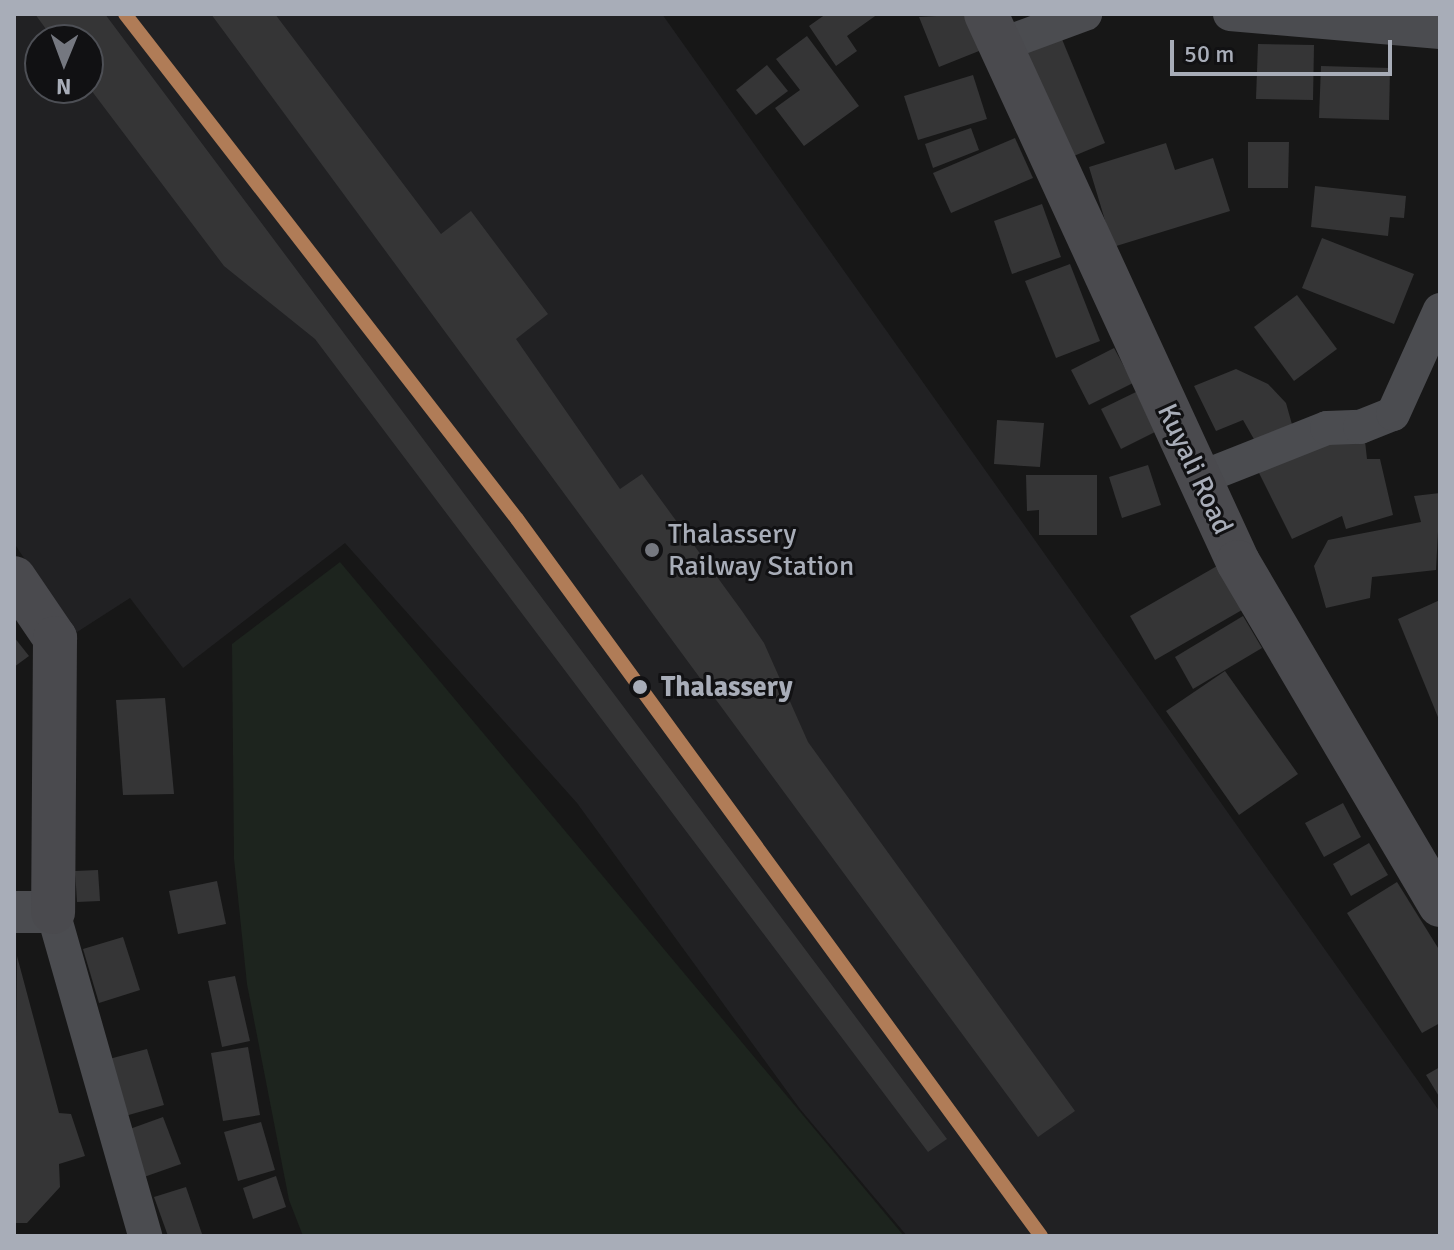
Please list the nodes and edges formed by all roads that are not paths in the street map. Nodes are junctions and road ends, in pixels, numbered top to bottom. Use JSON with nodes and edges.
{"nodes":[{"id":1,"x":1085,"y":14,"type":"edge"},
{"id":2,"x":1230,"y":14,"type":"edge"},
{"id":3,"x":992,"y":30,"type":"edge"},
{"id":4,"x":1440,"y":32,"type":"edge"},
{"id":5,"x":1440,"y":310,"type":"edge"},
{"id":6,"x":1203,"y":477,"type":"junction"},
{"id":7,"x":14,"y":578,"type":"edge"},
{"id":8,"x":1440,"y":905,"type":"edge"},
{"id":9,"x":33,"y":912,"type":"edge"},
{"id":10,"x":145,"y":1236,"type":"edge"}],
"edges":[{"from":1,"to":3,"type":"street"},
{"from":2,"to":4,"type":"street"},
{"from":3,"to":6,"type":"main road","name":"Kuyali Road"},
{"from":5,"to":6,"type":"street"},
{"from":6,"to":8,"type":"main road","name":"Kuyali Road"},
{"from":7,"to":9,"type":"main road"},
{"from":9,"to":10,"type":"street"}]}
